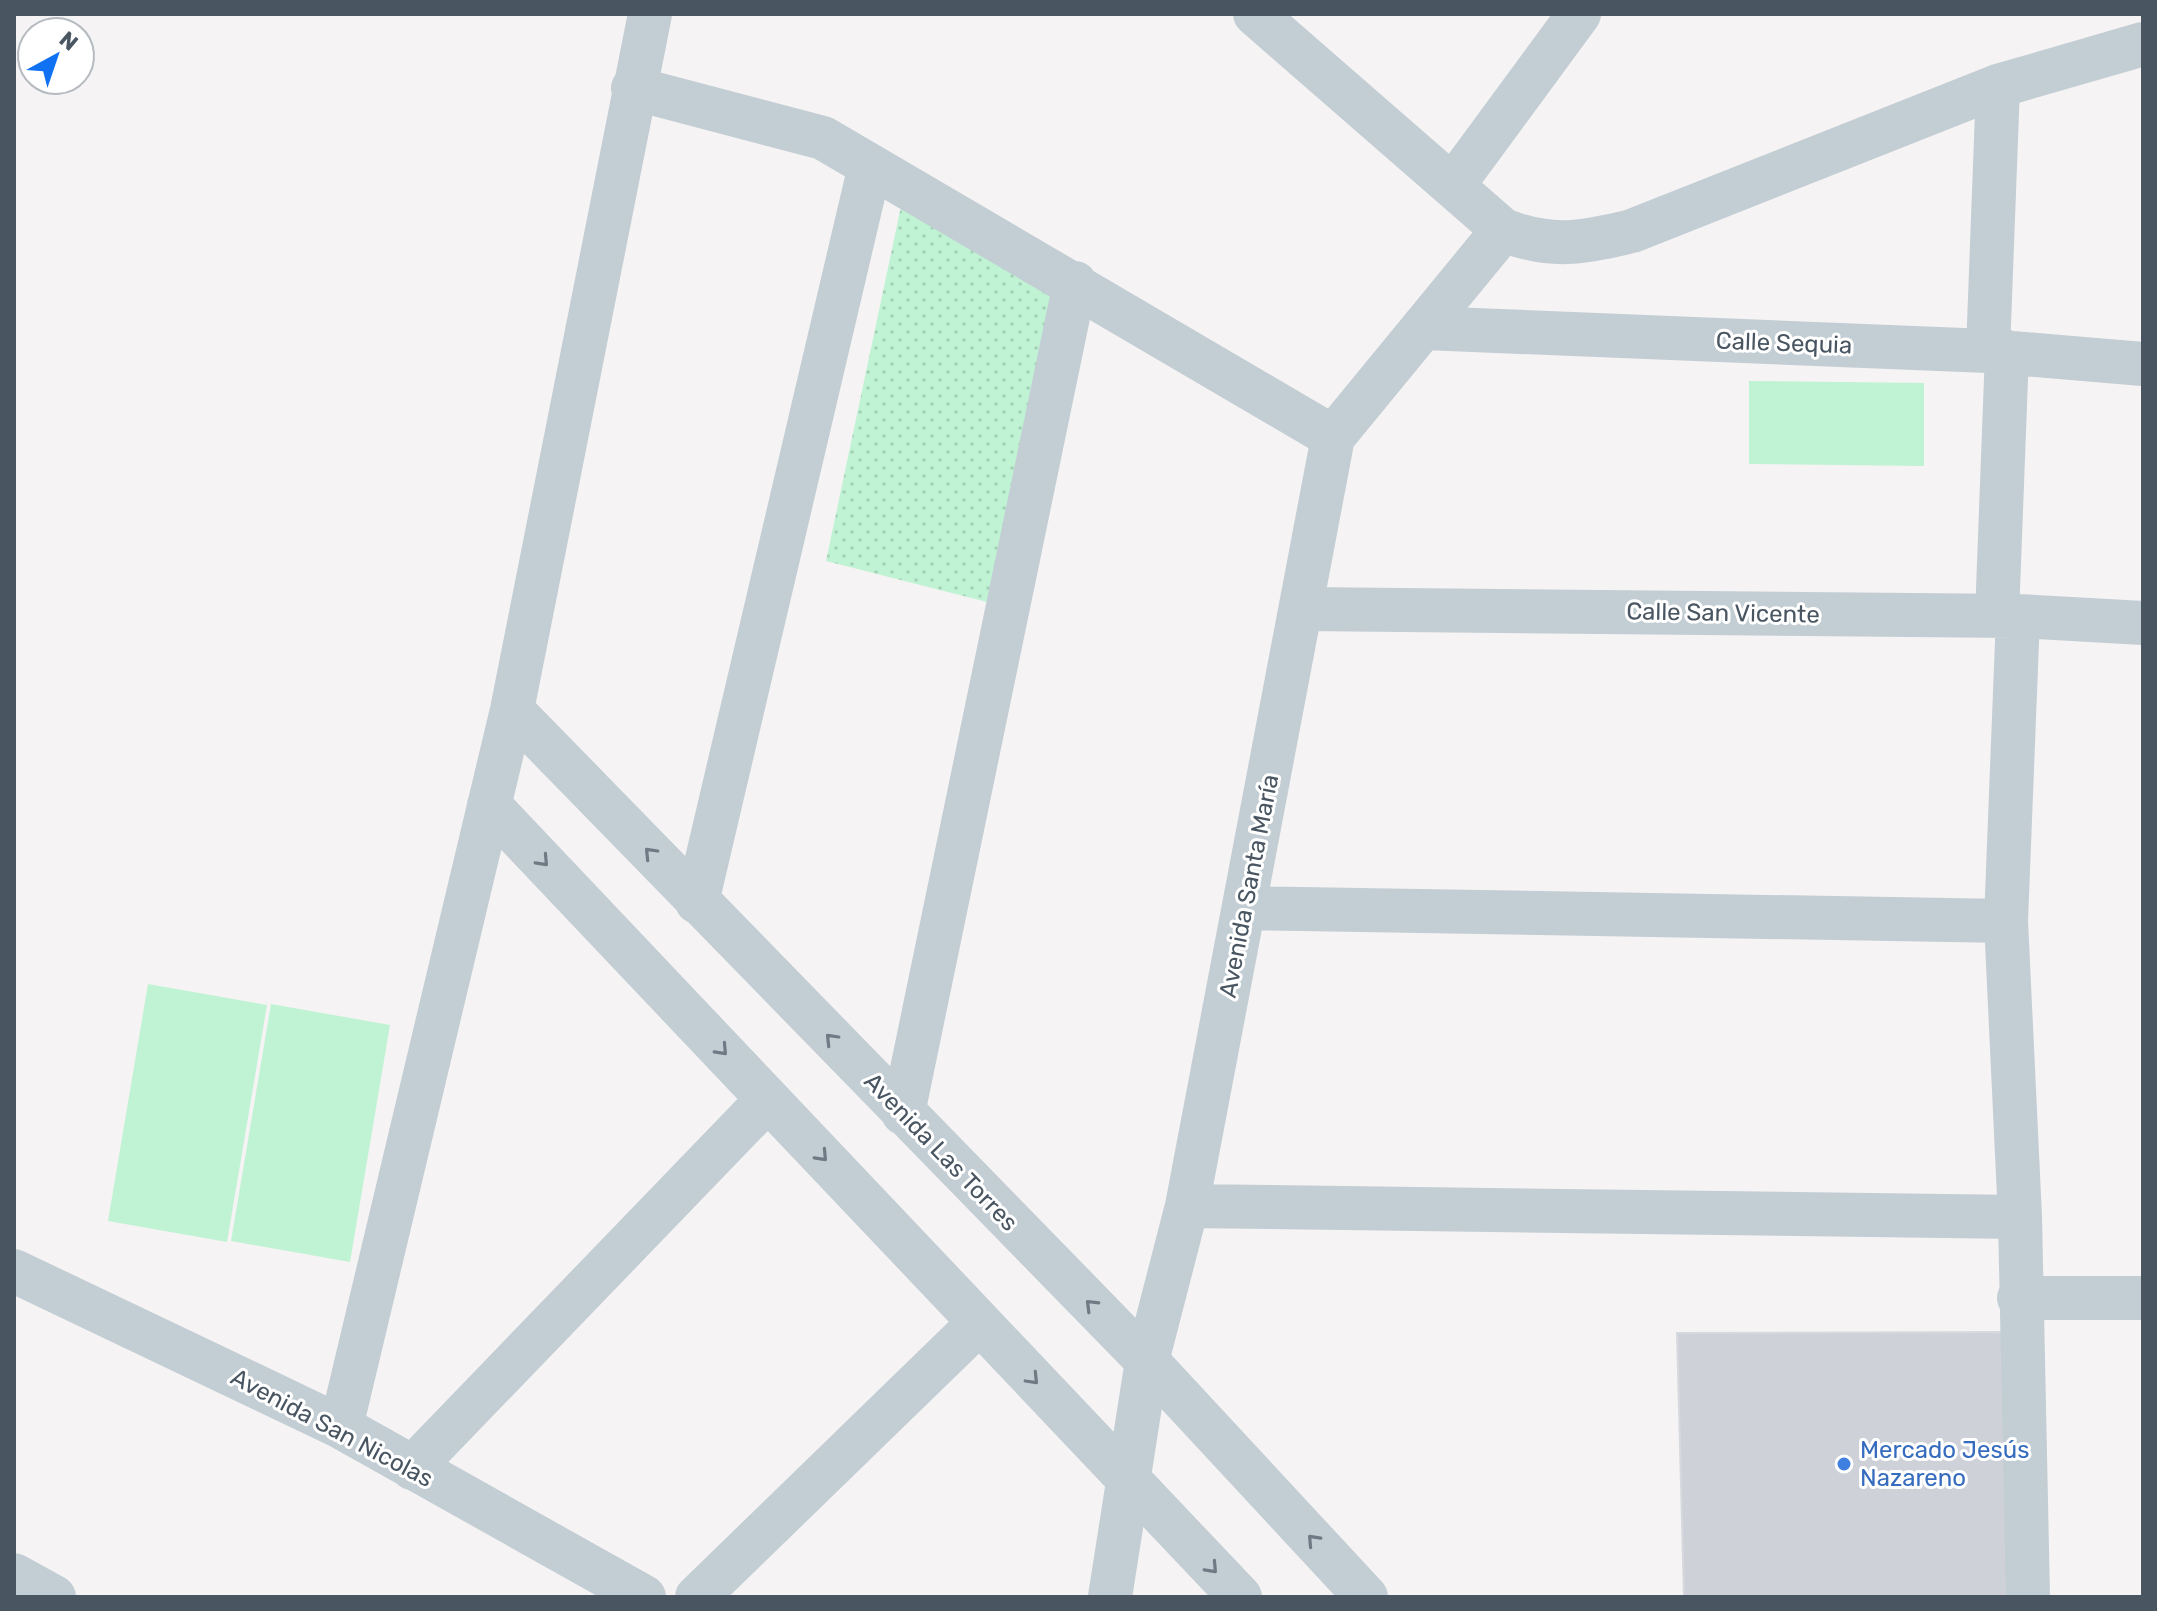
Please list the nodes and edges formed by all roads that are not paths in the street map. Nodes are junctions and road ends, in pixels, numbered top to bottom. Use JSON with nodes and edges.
{"nodes":[{"id":1,"x":650,"y":14,"type":"edge"},
{"id":2,"x":1255,"y":14,"type":"edge"},
{"id":3,"x":1579,"y":14,"type":"edge"},
{"id":4,"x":2143,"y":44,"type":"edge"},
{"id":5,"x":1998,"y":86,"type":"junction"},
{"id":6,"x":633,"y":88,"type":"junction"},
{"id":7,"x":870,"y":166,"type":"junction"},
{"id":8,"x":1454,"y":184,"type":"junction"},
{"id":9,"x":1518,"y":236,"type":"junction"},
{"id":10,"x":1075,"y":283,"type":"junction"},
{"id":11,"x":1425,"y":328,"type":"junction"},
{"id":12,"x":1997,"y":352,"type":"junction"},
{"id":13,"x":2143,"y":364,"type":"edge"},
{"id":14,"x":1333,"y":437,"type":"junction"},
{"id":15,"x":1303,"y":609,"type":"junction"},
{"id":16,"x":2008,"y":616,"type":"junction"},
{"id":17,"x":2143,"y":623,"type":"edge"},
{"id":18,"x":512,"y":710,"type":"junction"},
{"id":19,"x":489,"y":805,"type":"junction"},
{"id":20,"x":697,"y":902,"type":"junction"},
{"id":21,"x":1245,"y":908,"type":"junction"},
{"id":22,"x":2006,"y":921,"type":"junction"},
{"id":23,"x":768,"y":1099,"type":"junction"},
{"id":24,"x":903,"y":1113,"type":"junction"},
{"id":25,"x":1187,"y":1206,"type":"junction"},
{"id":26,"x":2020,"y":1217,"type":"junction"},
{"id":27,"x":14,"y":1271,"type":"edge"},
{"id":28,"x":2019,"y":1298,"type":"junction"},
{"id":29,"x":2143,"y":1298,"type":"edge"},
{"id":30,"x":979,"y":1323,"type":"junction"},
{"id":31,"x":1147,"y":1361,"type":"junction"},
{"id":32,"x":341,"y":1427,"type":"junction"},
{"id":33,"x":412,"y":1468,"type":"junction"},
{"id":34,"x":1128,"y":1479,"type":"junction"},
{"id":35,"x":14,"y":1575,"type":"edge"},
{"id":36,"x":54,"y":1597,"type":"edge"},
{"id":37,"x":644,"y":1597,"type":"edge"},
{"id":38,"x":697,"y":1597,"type":"edge"},
{"id":39,"x":1110,"y":1597,"type":"edge"},
{"id":40,"x":1240,"y":1597,"type":"edge"},
{"id":41,"x":1366,"y":1597,"type":"edge"},
{"id":42,"x":2028,"y":1597,"type":"edge"}],
"edges":[{"from":1,"to":6,"type":"street"},
{"from":2,"to":8,"type":"street"},
{"from":3,"to":8,"type":"street"},
{"from":4,"to":5,"type":"street"},
{"from":5,"to":9,"type":"street"},
{"from":5,"to":12,"type":"street"},
{"from":6,"to":7,"type":"street"},
{"from":6,"to":18,"type":"street"},
{"from":7,"to":10,"type":"street"},
{"from":7,"to":20,"type":"street"},
{"from":8,"to":9,"type":"street"},
{"from":9,"to":11,"type":"street"},
{"from":10,"to":14,"type":"street"},
{"from":10,"to":24,"type":"street"},
{"from":11,"to":12,"type":"street","name":"Calle Sequia"},
{"from":11,"to":14,"type":"street"},
{"from":12,"to":13,"type":"street","name":"Calle Sequia"},
{"from":12,"to":16,"type":"street"},
{"from":14,"to":15,"type":"street","name":"Avenida Santa María"},
{"from":15,"to":16,"type":"street","name":"Calle San Vicente"},
{"from":15,"to":21,"type":"street","name":"Avenida Santa María"},
{"from":16,"to":17,"type":"street","name":"Calle San Vicente"},
{"from":16,"to":22,"type":"street"},
{"from":18,"to":19,"type":"street"},
{"from":20,"to":18,"type":"street","name":"Avenida Las Torres","one_way":true},
{"from":19,"to":23,"type":"street","one_way":true},
{"from":19,"to":32,"type":"street"},
{"from":24,"to":20,"type":"street","name":"Avenida Las Torres","one_way":true},
{"from":21,"to":22,"type":"street"},
{"from":21,"to":25,"type":"street","name":"Avenida Santa María"},
{"from":22,"to":26,"type":"street"},
{"from":23,"to":30,"type":"street","one_way":true},
{"from":23,"to":33,"type":"street"},
{"from":31,"to":24,"type":"street","name":"Avenida Las Torres","one_way":true},
{"from":25,"to":26,"type":"street"},
{"from":25,"to":31,"type":"street","name":"Avenida Santa María"},
{"from":26,"to":28,"type":"street"},
{"from":27,"to":32,"type":"street","name":"Avenida San Nicolas"},
{"from":28,"to":29,"type":"street"},
{"from":28,"to":42,"type":"street"},
{"from":30,"to":34,"type":"street","one_way":true},
{"from":30,"to":38,"type":"street"},
{"from":31,"to":34,"type":"street","name":"Avenida Santa María"},
{"from":41,"to":31,"type":"street","name":"Avenida Las Torres","one_way":true},
{"from":32,"to":33,"type":"street","name":"Avenida San Nicolas"},
{"from":33,"to":37,"type":"street","name":"Avenida San Nicolas"},
{"from":34,"to":39,"type":"street","name":"Avenida Santa María"},
{"from":34,"to":40,"type":"street","one_way":true},
{"from":35,"to":36,"type":"street"}]}
